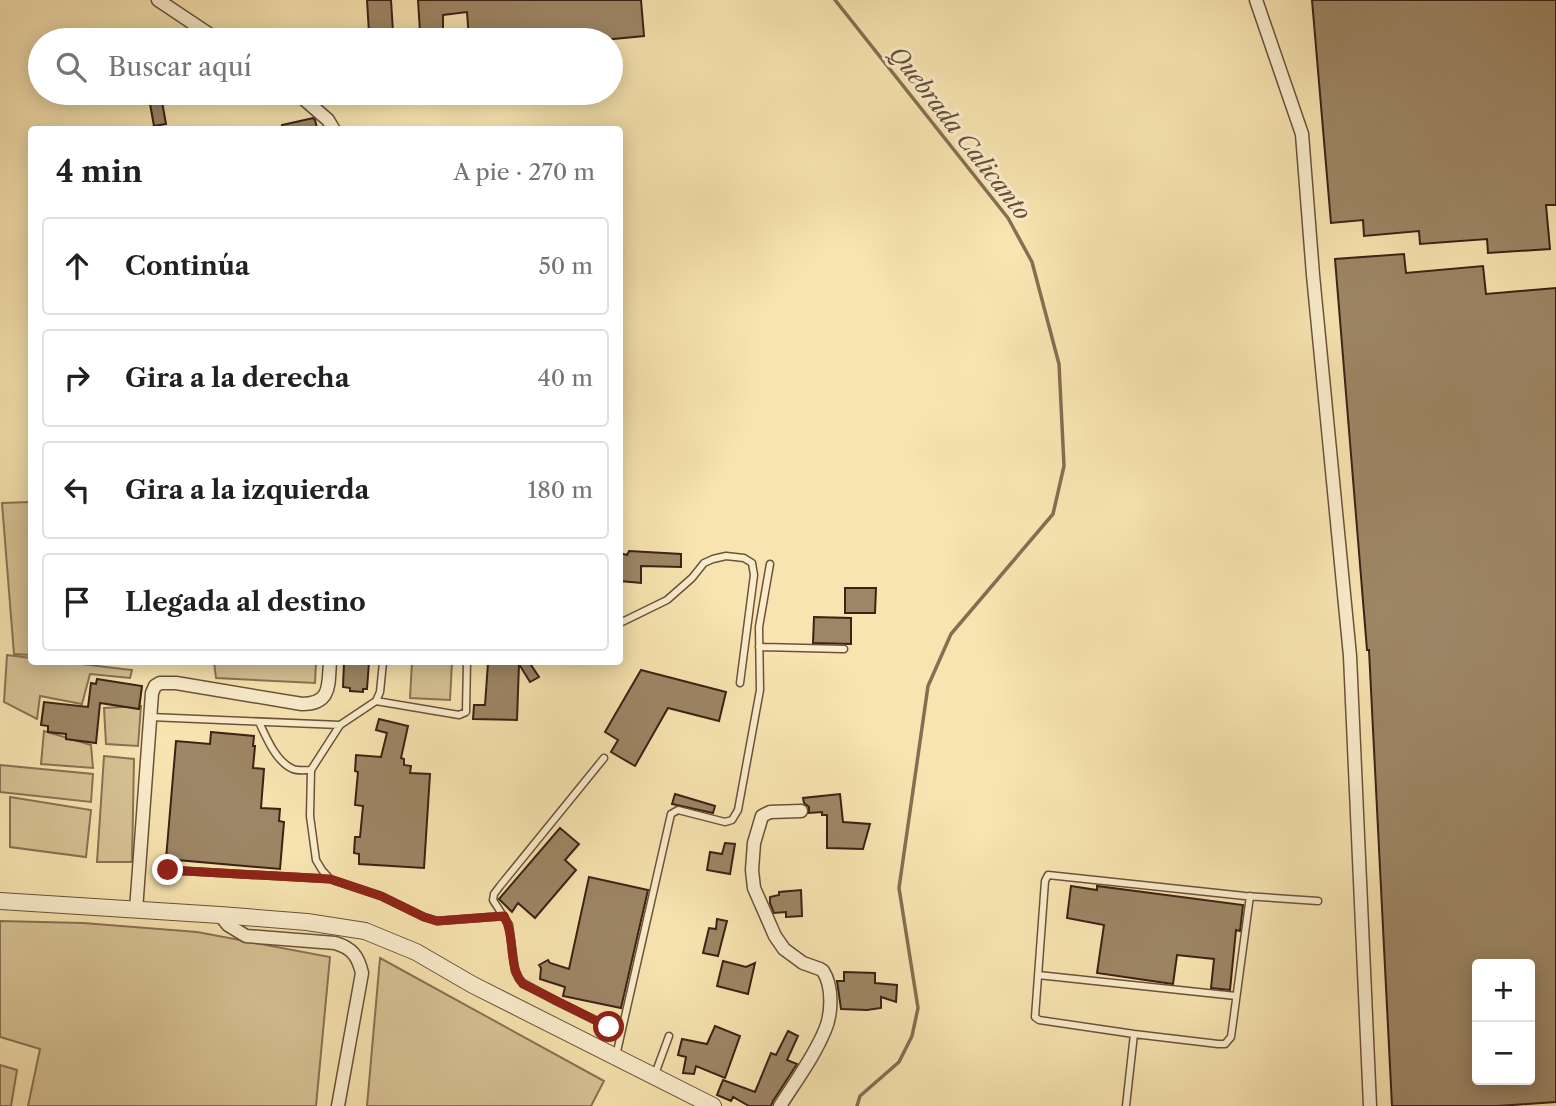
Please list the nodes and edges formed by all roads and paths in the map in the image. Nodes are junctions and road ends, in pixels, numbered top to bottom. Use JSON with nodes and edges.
{"nodes":[{"id":1,"x":159,"y":0,"type":"edge"},
{"id":2,"x":1256,"y":0,"type":"edge"},
{"id":3,"x":200,"y":28,"type":"edge"},
{"id":4,"x":311,"y":105,"type":"edge"},
{"id":5,"x":332,"y":126,"type":"edge"},
{"id":6,"x":770,"y":564,"type":"dead end"},
{"id":7,"x":623,"y":622,"type":"edge"},
{"id":8,"x":759,"y":647,"type":"junction"},
{"id":9,"x":844,"y":649,"type":"dead end"},
{"id":10,"x":330,"y":665,"type":"edge"},
{"id":11,"x":383,"y":665,"type":"edge"},
{"id":12,"x":467,"y":665,"type":"edge"},
{"id":13,"x":740,"y":683,"type":"dead end"},
{"id":14,"x":376,"y":701,"type":"junction"},
{"id":15,"x":150,"y":717,"type":"junction"},
{"id":16,"x":258,"y":722,"type":"junction"},
{"id":17,"x":340,"y":725,"type":"junction"},
{"id":18,"x":604,"y":758,"type":"dead end"},
{"id":19,"x":311,"y":770,"type":"junction"},
{"id":20,"x":801,"y":811,"type":"dead end"},
{"id":21,"x":168,"y":870,"type":"dead end"},
{"id":22,"x":330,"y":879,"type":"junction"},
{"id":23,"x":1250,"y":896,"type":"junction"},
{"id":24,"x":0,"y":901,"type":"edge"},
{"id":25,"x":1318,"y":901,"type":"dead end"},
{"id":26,"x":136,"y":910,"type":"junction"},
{"id":27,"x":220,"y":915,"type":"junction"},
{"id":28,"x":504,"y":916,"type":"junction"},
{"id":29,"x":1038,"y":975,"type":"junction"},
{"id":30,"x":1236,"y":996,"type":"junction"},
{"id":31,"x":621,"y":1033,"type":"junction"},
{"id":32,"x":1133,"y":1034,"type":"junction"},
{"id":33,"x":669,"y":1036,"type":"dead end"},
{"id":34,"x":616,"y":1057,"type":"junction"},
{"id":35,"x":654,"y":1076,"type":"junction"},
{"id":36,"x":338,"y":1106,"type":"edge"},
{"id":37,"x":713,"y":1106,"type":"edge"},
{"id":38,"x":779,"y":1106,"type":"edge"},
{"id":39,"x":1126,"y":1106,"type":"edge"},
{"id":40,"x":1370,"y":1106,"type":"edge"}],
"edges":[{"from":1,"to":3,"type":"street"},
{"from":2,"to":40,"type":"street"},
{"from":4,"to":5,"type":"street"},
{"from":6,"to":8,"type":"lane"},
{"from":7,"to":13,"type":"lane"},
{"from":8,"to":9,"type":"lane"},
{"from":8,"to":31,"type":"lane"},
{"from":10,"to":15,"type":"street"},
{"from":11,"to":14,"type":"lane"},
{"from":12,"to":14,"type":"lane"},
{"from":14,"to":17,"type":"lane"},
{"from":15,"to":16,"type":"lane"},
{"from":15,"to":26,"type":"street"},
{"from":16,"to":17,"type":"lane"},
{"from":16,"to":19,"type":"lane"},
{"from":17,"to":19,"type":"lane"},
{"from":18,"to":28,"type":"lane"},
{"from":19,"to":22,"type":"lane"},
{"from":20,"to":38,"type":"street"},
{"from":21,"to":22,"type":"lane"},
{"from":22,"to":28,"type":"lane"},
{"from":23,"to":25,"type":"lane"},
{"from":23,"to":29,"type":"lane"},
{"from":23,"to":30,"type":"lane"},
{"from":24,"to":26,"type":"street"},
{"from":26,"to":27,"type":"street"},
{"from":27,"to":34,"type":"street"},
{"from":27,"to":36,"type":"street"},
{"from":28,"to":31,"type":"lane"},
{"from":29,"to":30,"type":"lane"},
{"from":29,"to":32,"type":"lane"},
{"from":30,"to":32,"type":"lane"},
{"from":31,"to":34,"type":"lane"},
{"from":32,"to":39,"type":"lane"},
{"from":33,"to":35,"type":"lane"},
{"from":34,"to":35,"type":"street"},
{"from":35,"to":37,"type":"street"}]}
